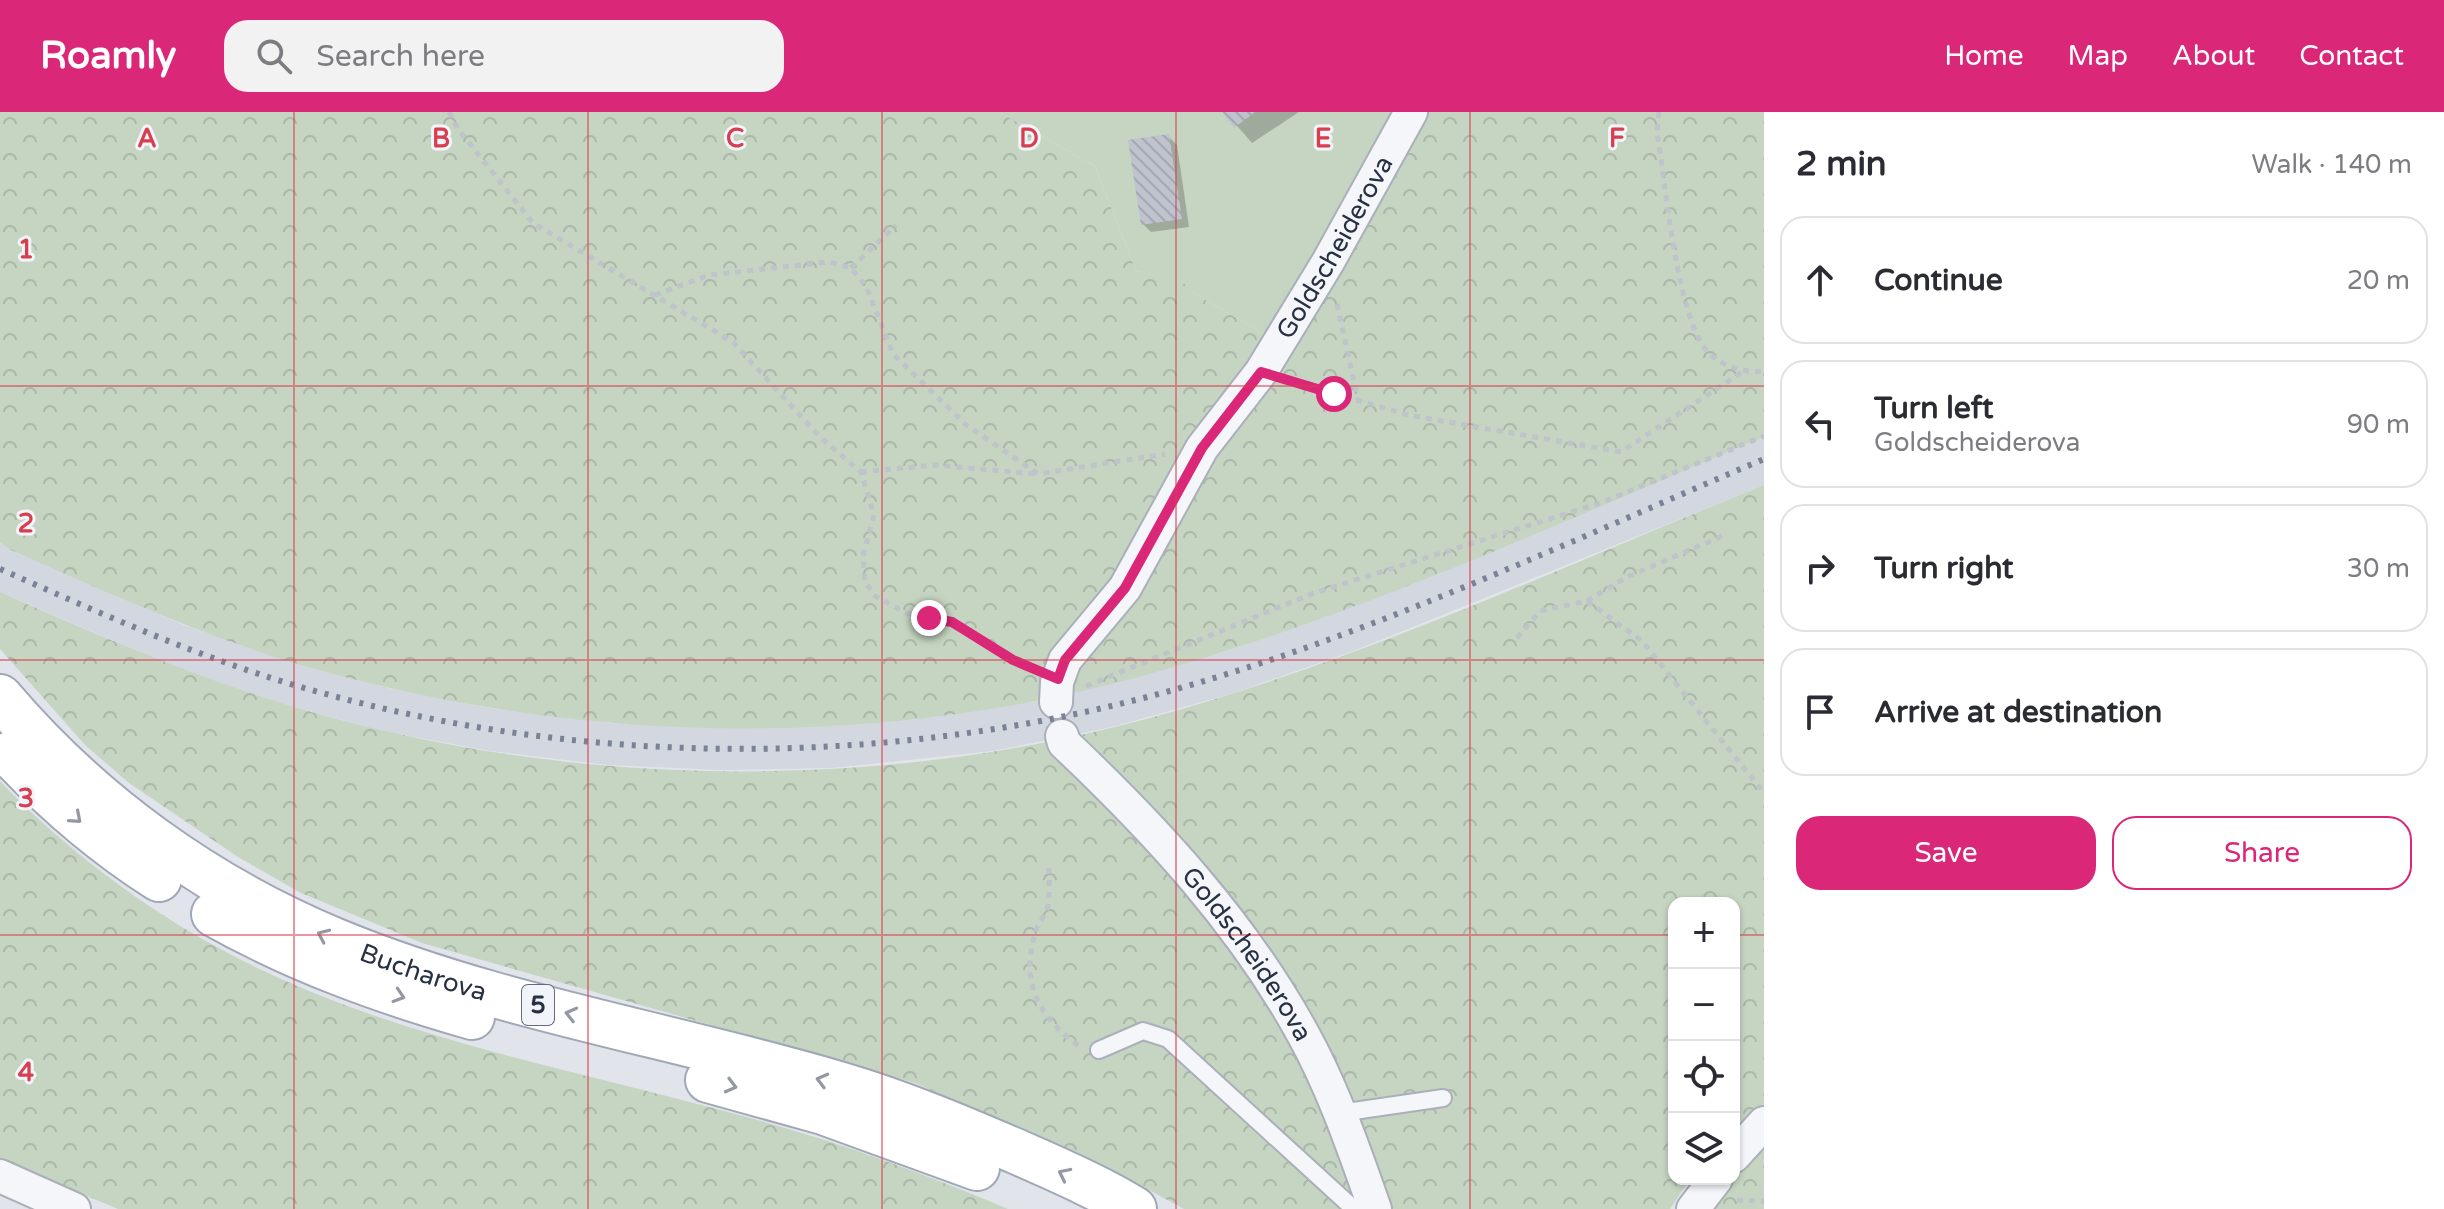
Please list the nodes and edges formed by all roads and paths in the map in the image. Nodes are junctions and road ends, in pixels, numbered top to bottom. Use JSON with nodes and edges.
{"nodes":[{"id":1,"x":449,"y":112,"type":"edge"},
{"id":2,"x":1411,"y":112,"type":"edge"},
{"id":3,"x":1659,"y":112,"type":"edge"},
{"id":4,"x":896,"y":225,"type":"dead end"},
{"id":5,"x":1328,"y":262,"type":"junction"},
{"id":6,"x":851,"y":268,"type":"junction"},
{"id":7,"x":655,"y":295,"type":"junction"},
{"id":8,"x":1764,"y":371,"type":"edge"},
{"id":9,"x":1261,"y":372,"type":"junction"},
{"id":10,"x":1742,"y":372,"type":"junction"},
{"id":11,"x":1358,"y":401,"type":"junction"},
{"id":12,"x":1764,"y":436,"type":"edge"},
{"id":13,"x":1202,"y":448,"type":"junction"},
{"id":14,"x":861,"y":472,"type":"junction"},
{"id":15,"x":1038,"y":474,"type":"junction"},
{"id":16,"x":1722,"y":536,"type":"dead end"},
{"id":17,"x":1587,"y":601,"type":"junction"},
{"id":18,"x":1517,"y":638,"type":"dead end"},
{"id":19,"x":1057,"y":693,"type":"junction"},
{"id":20,"x":0,"y":697,"type":"edge"},
{"id":21,"x":1062,"y":736,"type":"dead end"},
{"id":22,"x":0,"y":743,"type":"edge"},
{"id":23,"x":1764,"y":793,"type":"edge"},
{"id":24,"x":1049,"y":868,"type":"dead end"},
{"id":25,"x":1099,"y":1050,"type":"joint"},
{"id":26,"x":1443,"y":1098,"type":"dead end"},
{"id":27,"x":1340,"y":1113,"type":"junction"},
{"id":28,"x":1764,"y":1123,"type":"edge"},
{"id":29,"x":1740,"y":1149,"type":"edge"},
{"id":30,"x":0,"y":1176,"type":"edge"},
{"id":31,"x":1711,"y":1185,"type":"edge"},
{"id":32,"x":74,"y":1209,"type":"edge"},
{"id":33,"x":1068,"y":1209,"type":"edge"},
{"id":34,"x":1134,"y":1209,"type":"edge"},
{"id":35,"x":1354,"y":1209,"type":"edge"},
{"id":36,"x":1375,"y":1209,"type":"edge"},
{"id":37,"x":1693,"y":1209,"type":"edge"}],
"edges":[{"from":1,"to":7,"type":"path"},
{"from":2,"to":5,"type":"street","name":"Goldscheiderova"},
{"from":3,"to":10,"type":"path"},
{"from":4,"to":6,"type":"path"},
{"from":5,"to":9,"type":"street","name":"Goldscheiderova"},
{"from":5,"to":11,"type":"path"},
{"from":6,"to":7,"type":"path"},
{"from":6,"to":15,"type":"path"},
{"from":7,"to":14,"type":"path"},
{"from":8,"to":10,"type":"path"},
{"from":9,"to":11,"type":"path"},
{"from":9,"to":13,"type":"street","name":"Goldscheiderova"},
{"from":10,"to":11,"type":"path"},
{"from":12,"to":19,"type":"path"},
{"from":13,"to":15,"type":"path"},
{"from":13,"to":19,"type":"street","name":"Goldscheiderova"},
{"from":14,"to":15,"type":"path"},
{"from":14,"to":19,"type":"path"},
{"from":16,"to":17,"type":"path"},
{"from":17,"to":18,"type":"path"},
{"from":17,"to":23,"type":"path"},
{"from":34,"to":20,"type":"main road","name":"Bucharova","number":"5","one_way":true},
{"from":21,"to":27,"type":"street","name":"Goldscheiderova"},
{"from":22,"to":33,"type":"main road","name":"Bucharova","number":"5","one_way":true},
{"from":24,"to":25,"type":"path"},
{"from":25,"to":35,"type":"lane"},
{"from":26,"to":27,"type":"lane"},
{"from":27,"to":36,"type":"street","name":"Goldscheiderova"},
{"from":28,"to":29,"type":"street"},
{"from":30,"to":32,"type":"street"},
{"from":31,"to":37,"type":"street"}]}
